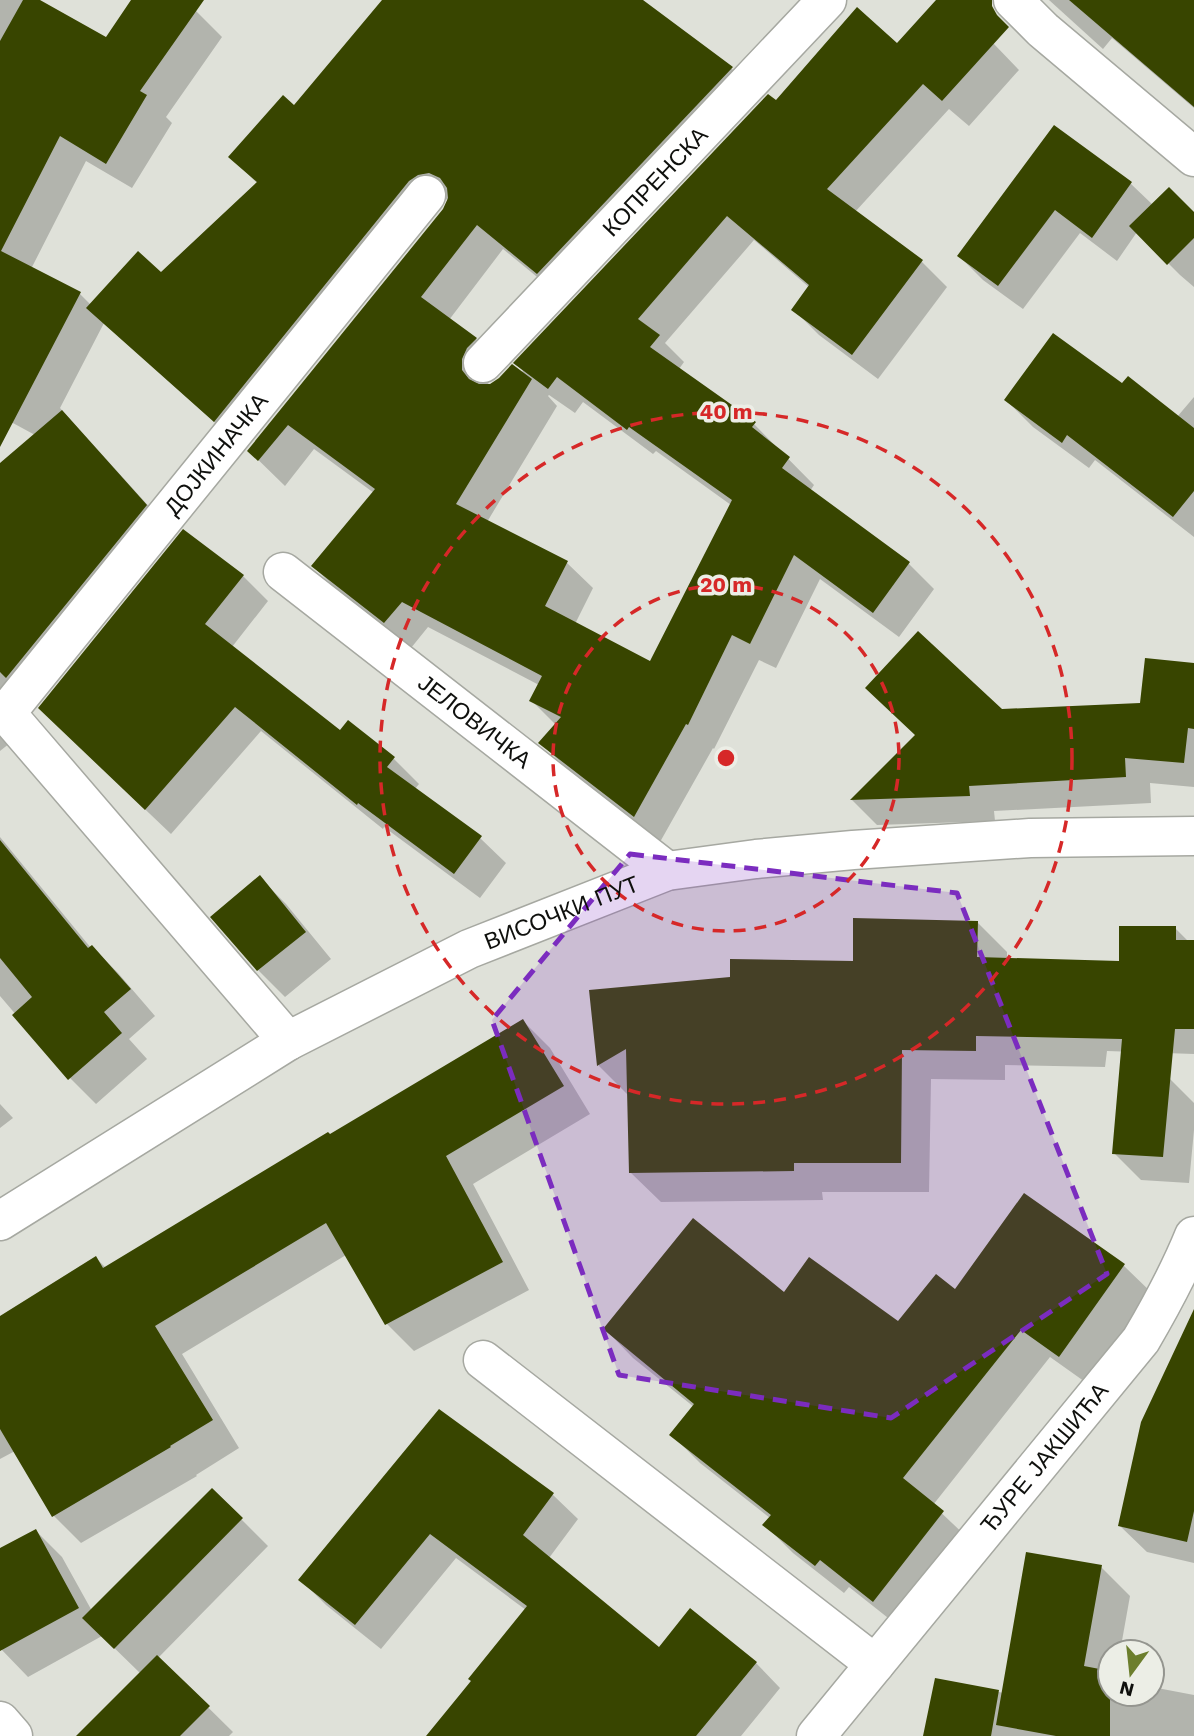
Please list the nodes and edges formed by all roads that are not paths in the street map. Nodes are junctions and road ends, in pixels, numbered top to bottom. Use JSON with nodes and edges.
{"nodes":[{"id":1,"x":827,"y":0,"type":"edge"},
{"id":2,"x":1013,"y":0,"type":"edge"},
{"id":3,"x":1194,"y":157,"type":"edge"},
{"id":4,"x":426,"y":195,"type":"dead end"},
{"id":5,"x":483,"y":363,"type":"dead end"},
{"id":6,"x":283,"y":572,"type":"dead end"},
{"id":7,"x":3,"y":710,"type":"edge"},
{"id":8,"x":1194,"y":836,"type":"edge"},
{"id":9,"x":667,"y":871,"type":"junction"},
{"id":10,"x":288,"y":1041,"type":"junction"},
{"id":11,"x":0,"y":1221,"type":"edge"},
{"id":12,"x":1194,"y":1236,"type":"edge"},
{"id":13,"x":483,"y":1360,"type":"dead end"},
{"id":14,"x":875,"y":1664,"type":"junction"},
{"id":15,"x":0,"y":1721,"type":"edge"},
{"id":16,"x":13,"y":1736,"type":"edge"},
{"id":17,"x":816,"y":1736,"type":"edge"}],
"edges":[{"from":1,"to":5,"type":"street","name":"КОПРЕНСКА"},
{"from":2,"to":3,"type":"street"},
{"from":4,"to":7,"type":"street","name":"ДОЈКИНАЧКА"},
{"from":6,"to":9,"type":"street","name":"ЈЕЛОВИЧКА"},
{"from":7,"to":10,"type":"street","name":"ДОЈКИНАЧКА"},
{"from":8,"to":9,"type":"street","name":"ВИСОЧКИ ПУТ"},
{"from":9,"to":10,"type":"street","name":"ВИСОЧКИ ПУТ"},
{"from":10,"to":11,"type":"street","name":"ВИСОЧКИ ПУТ"},
{"from":12,"to":14,"type":"street","name":"ЂУРЕ ЈАКШИЋА"},
{"from":13,"to":14,"type":"street"},
{"from":14,"to":17,"type":"street","name":"ЂУРЕ ЈАКШИЋА"},
{"from":15,"to":16,"type":"street"}]}
